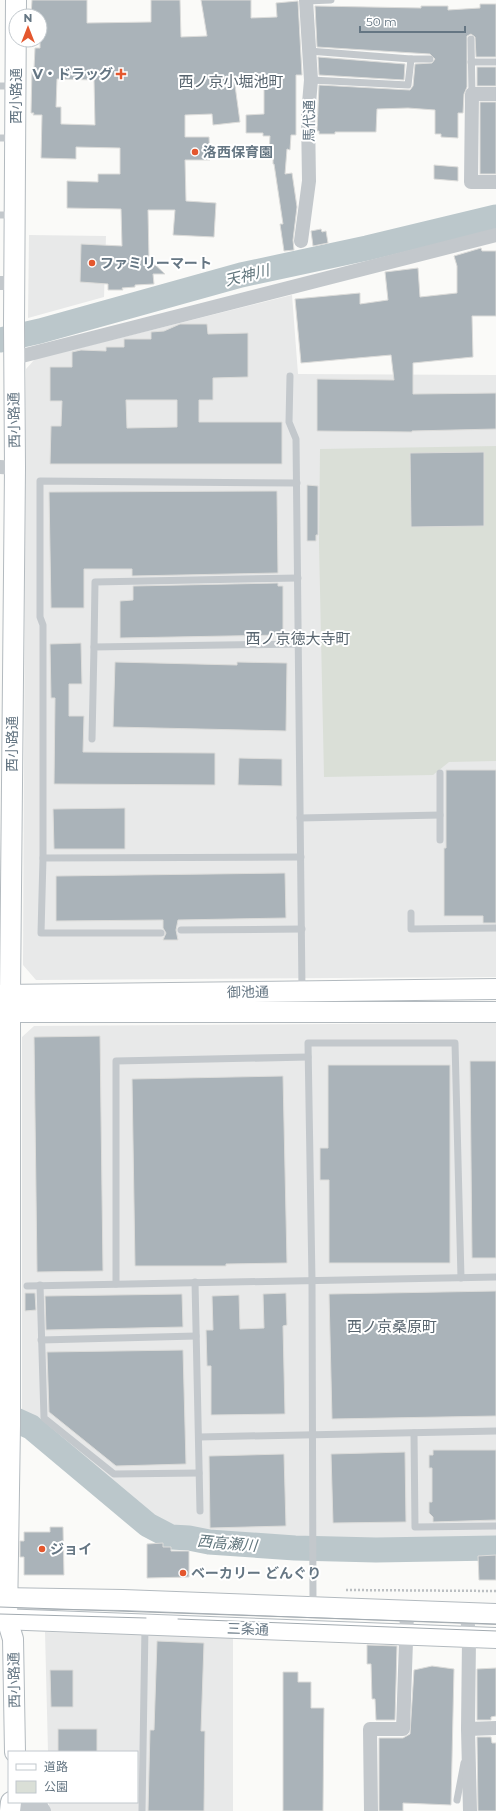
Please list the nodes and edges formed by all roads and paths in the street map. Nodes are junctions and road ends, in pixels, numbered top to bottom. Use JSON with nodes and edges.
{"nodes":[{"id":1,"x":16,"y":0,"type":"edge"},
{"id":2,"x":331,"y":0,"type":"edge"},
{"id":3,"x":306,"y":1,"type":"edge"},
{"id":4,"x":471,"y":39,"type":"dead end"},
{"id":5,"x":309,"y":51,"type":"junction"},
{"id":6,"x":411,"y":59,"type":"junction"},
{"id":7,"x":430,"y":59,"type":"dead end"},
{"id":8,"x":471,"y":62,"type":"junction"},
{"id":9,"x":496,"y":62,"type":"edge"},
{"id":10,"x":311,"y":80,"type":"junction"},
{"id":11,"x":8,"y":86,"type":"edge"},
{"id":12,"x":472,"y":94,"type":"junction"},
{"id":13,"x":496,"y":94,"type":"edge"},
{"id":14,"x":8,"y":138,"type":"edge"},
{"id":15,"x":496,"y":182,"type":"edge"},
{"id":16,"x":7,"y":215,"type":"edge"},
{"id":17,"x":496,"y":235,"type":"edge"},
{"id":18,"x":301,"y":241,"type":"dead end"},
{"id":19,"x":7,"y":283,"type":"edge"},
{"id":20,"x":14,"y":352,"type":"junction"},
{"id":21,"x":290,"y":376,"type":"dead end"},
{"id":22,"x":8,"y":468,"type":"edge"},
{"id":23,"x":297,"y":483,"type":"junction"},
{"id":24,"x":298,"y":578,"type":"junction"},
{"id":25,"x":6,"y":632,"type":"edge"},
{"id":26,"x":298,"y":644,"type":"junction"},
{"id":27,"x":94,"y":647,"type":"junction"},
{"id":28,"x":92,"y":739,"type":"dead end"},
{"id":29,"x":440,"y":773,"type":"dead end"},
{"id":30,"x":6,"y":774,"type":"edge"},
{"id":31,"x":440,"y":815,"type":"junction"},
{"id":32,"x":300,"y":818,"type":"junction"},
{"id":33,"x":440,"y":840,"type":"dead end"},
{"id":34,"x":301,"y":857,"type":"junction"},
{"id":35,"x":42,"y":858,"type":"junction"},
{"id":36,"x":411,"y":913,"type":"dead end"},
{"id":37,"x":496,"y":928,"type":"edge"},
{"id":38,"x":302,"y":929,"type":"junction"},
{"id":39,"x":181,"y":930,"type":"dead end"},
{"id":40,"x":161,"y":933,"type":"dead end"},
{"id":41,"x":496,"y":989,"type":"edge"},
{"id":42,"x":302,"y":1002,"type":"junction"},
{"id":43,"x":5,"y":1003,"type":"edge"},
{"id":44,"x":496,"y":1012,"type":"edge"},
{"id":45,"x":308,"y":1057,"type":"junction"},
{"id":46,"x":496,"y":1277,"type":"edge"},
{"id":47,"x":461,"y":1278,"type":"junction"},
{"id":48,"x":312,"y":1281,"type":"junction"},
{"id":49,"x":195,"y":1282,"type":"junction"},
{"id":50,"x":116,"y":1284,"type":"junction"},
{"id":51,"x":27,"y":1286,"type":"dead end"},
{"id":52,"x":40,"y":1286,"type":"junction"},
{"id":53,"x":5,"y":1299,"type":"edge"},
{"id":54,"x":196,"y":1336,"type":"junction"},
{"id":55,"x":41,"y":1340,"type":"junction"},
{"id":56,"x":496,"y":1431,"type":"edge"},
{"id":57,"x":414,"y":1433,"type":"junction"},
{"id":58,"x":312,"y":1435,"type":"junction"},
{"id":59,"x":198,"y":1437,"type":"junction"},
{"id":60,"x":199,"y":1473,"type":"junction"},
{"id":61,"x":200,"y":1511,"type":"dead end"},
{"id":62,"x":496,"y":1526,"type":"edge"},
{"id":63,"x":4,"y":1598,"type":"edge"},
{"id":64,"x":313,"y":1608,"type":"junction"},
{"id":65,"x":407,"y":1612,"type":"junction"},
{"id":66,"x":467,"y":1614,"type":"junction"},
{"id":67,"x":496,"y":1614,"type":"edge"},
{"id":68,"x":4,"y":1619,"type":"edge"},
{"id":69,"x":145,"y":1624,"type":"junction"},
{"id":70,"x":407,"y":1635,"type":"junction"},
{"id":71,"x":470,"y":1638,"type":"junction"},
{"id":72,"x":496,"y":1638,"type":"edge"},
{"id":73,"x":496,"y":1728,"type":"edge"},
{"id":74,"x":468,"y":1732,"type":"junction"},
{"id":75,"x":15,"y":1751,"type":"edge"},
{"id":76,"x":457,"y":1800,"type":"dead end"},
{"id":77,"x":11,"y":1807,"type":"edge"},
{"id":78,"x":44,"y":1811,"type":"edge"},
{"id":79,"x":142,"y":1811,"type":"edge"},
{"id":80,"x":371,"y":1811,"type":"edge"},
{"id":81,"x":470,"y":1811,"type":"edge"}],
"edges":[{"from":1,"to":11,"type":"street","name":"西小路通"},
{"from":2,"to":3,"type":"lane"},
{"from":3,"to":5,"type":"street","name":"馬代通"},
{"from":4,"to":8,"type":"lane"},
{"from":5,"to":6,"type":"lane"},
{"from":5,"to":10,"type":"street","name":"馬代通"},
{"from":6,"to":7,"type":"lane"},
{"from":6,"to":10,"type":"lane"},
{"from":8,"to":9,"type":"lane"},
{"from":8,"to":12,"type":"lane"},
{"from":10,"to":18,"type":"street","name":"馬代通"},
{"from":11,"to":14,"type":"street","name":"西小路通"},
{"from":12,"to":13,"type":"street"},
{"from":12,"to":15,"type":"street"},
{"from":14,"to":16,"type":"street","name":"西小路通"},
{"from":16,"to":19,"type":"street","name":"西小路通"},
{"from":17,"to":20,"type":"street"},
{"from":19,"to":20,"type":"street","name":"西小路通"},
{"from":20,"to":22,"type":"street","name":"西小路通"},
{"from":21,"to":23,"type":"lane"},
{"from":22,"to":25,"type":"street","name":"西小路通"},
{"from":23,"to":24,"type":"lane"},
{"from":23,"to":35,"type":"lane"},
{"from":24,"to":26,"type":"lane"},
{"from":24,"to":27,"type":"lane"},
{"from":25,"to":30,"type":"street","name":"西小路通"},
{"from":26,"to":27,"type":"lane"},
{"from":26,"to":32,"type":"lane"},
{"from":27,"to":28,"type":"lane"},
{"from":29,"to":31,"type":"lane"},
{"from":30,"to":43,"type":"street","name":"西小路通"},
{"from":31,"to":32,"type":"lane"},
{"from":31,"to":33,"type":"lane"},
{"from":32,"to":34,"type":"lane"},
{"from":34,"to":35,"type":"lane"},
{"from":34,"to":38,"type":"lane"},
{"from":35,"to":40,"type":"lane"},
{"from":36,"to":37,"type":"lane"},
{"from":38,"to":39,"type":"lane"},
{"from":38,"to":42,"type":"lane"},
{"from":41,"to":42,"type":"street","name":"御池通"},
{"from":42,"to":43,"type":"street","name":"御池通"},
{"from":42,"to":44,"type":"street","name":"御池通"},
{"from":43,"to":53,"type":"street","name":"西小路通"},
{"from":45,"to":47,"type":"lane"},
{"from":45,"to":48,"type":"lane"},
{"from":45,"to":50,"type":"lane"},
{"from":46,"to":47,"type":"lane"},
{"from":47,"to":48,"type":"lane"},
{"from":48,"to":49,"type":"lane"},
{"from":48,"to":58,"type":"lane"},
{"from":49,"to":50,"type":"lane"},
{"from":49,"to":54,"type":"lane"},
{"from":50,"to":52,"type":"lane"},
{"from":51,"to":52,"type":"lane"},
{"from":52,"to":55,"type":"lane"},
{"from":53,"to":63,"type":"street","name":"西小路通"},
{"from":54,"to":55,"type":"lane"},
{"from":54,"to":59,"type":"lane"},
{"from":55,"to":60,"type":"lane"},
{"from":56,"to":57,"type":"lane"},
{"from":57,"to":58,"type":"lane"},
{"from":57,"to":62,"type":"lane"},
{"from":58,"to":59,"type":"lane"},
{"from":58,"to":64,"type":"lane"},
{"from":59,"to":60,"type":"lane"},
{"from":60,"to":61,"type":"lane"},
{"from":63,"to":64,"type":"street","name":"三条通"},
{"from":63,"to":68,"type":"street","name":"西小路通"},
{"from":64,"to":65,"type":"street","name":"三条通"},
{"from":65,"to":66,"type":"street","name":"三条通"},
{"from":65,"to":70,"type":"street"},
{"from":66,"to":67,"type":"street","name":"三条通"},
{"from":66,"to":71,"type":"street"},
{"from":68,"to":69,"type":"street","name":"三条通"},
{"from":68,"to":75,"type":"street","name":"西小路通"},
{"from":69,"to":70,"type":"street","name":"三条通"},
{"from":69,"to":79,"type":"lane"},
{"from":70,"to":71,"type":"street","name":"三条通"},
{"from":70,"to":80,"type":"street"},
{"from":71,"to":72,"type":"street","name":"三条通"},
{"from":71,"to":74,"type":"street"},
{"from":73,"to":74,"type":"street"},
{"from":74,"to":76,"type":"lane"},
{"from":74,"to":81,"type":"street"},
{"from":77,"to":78,"type":"street"}]}
